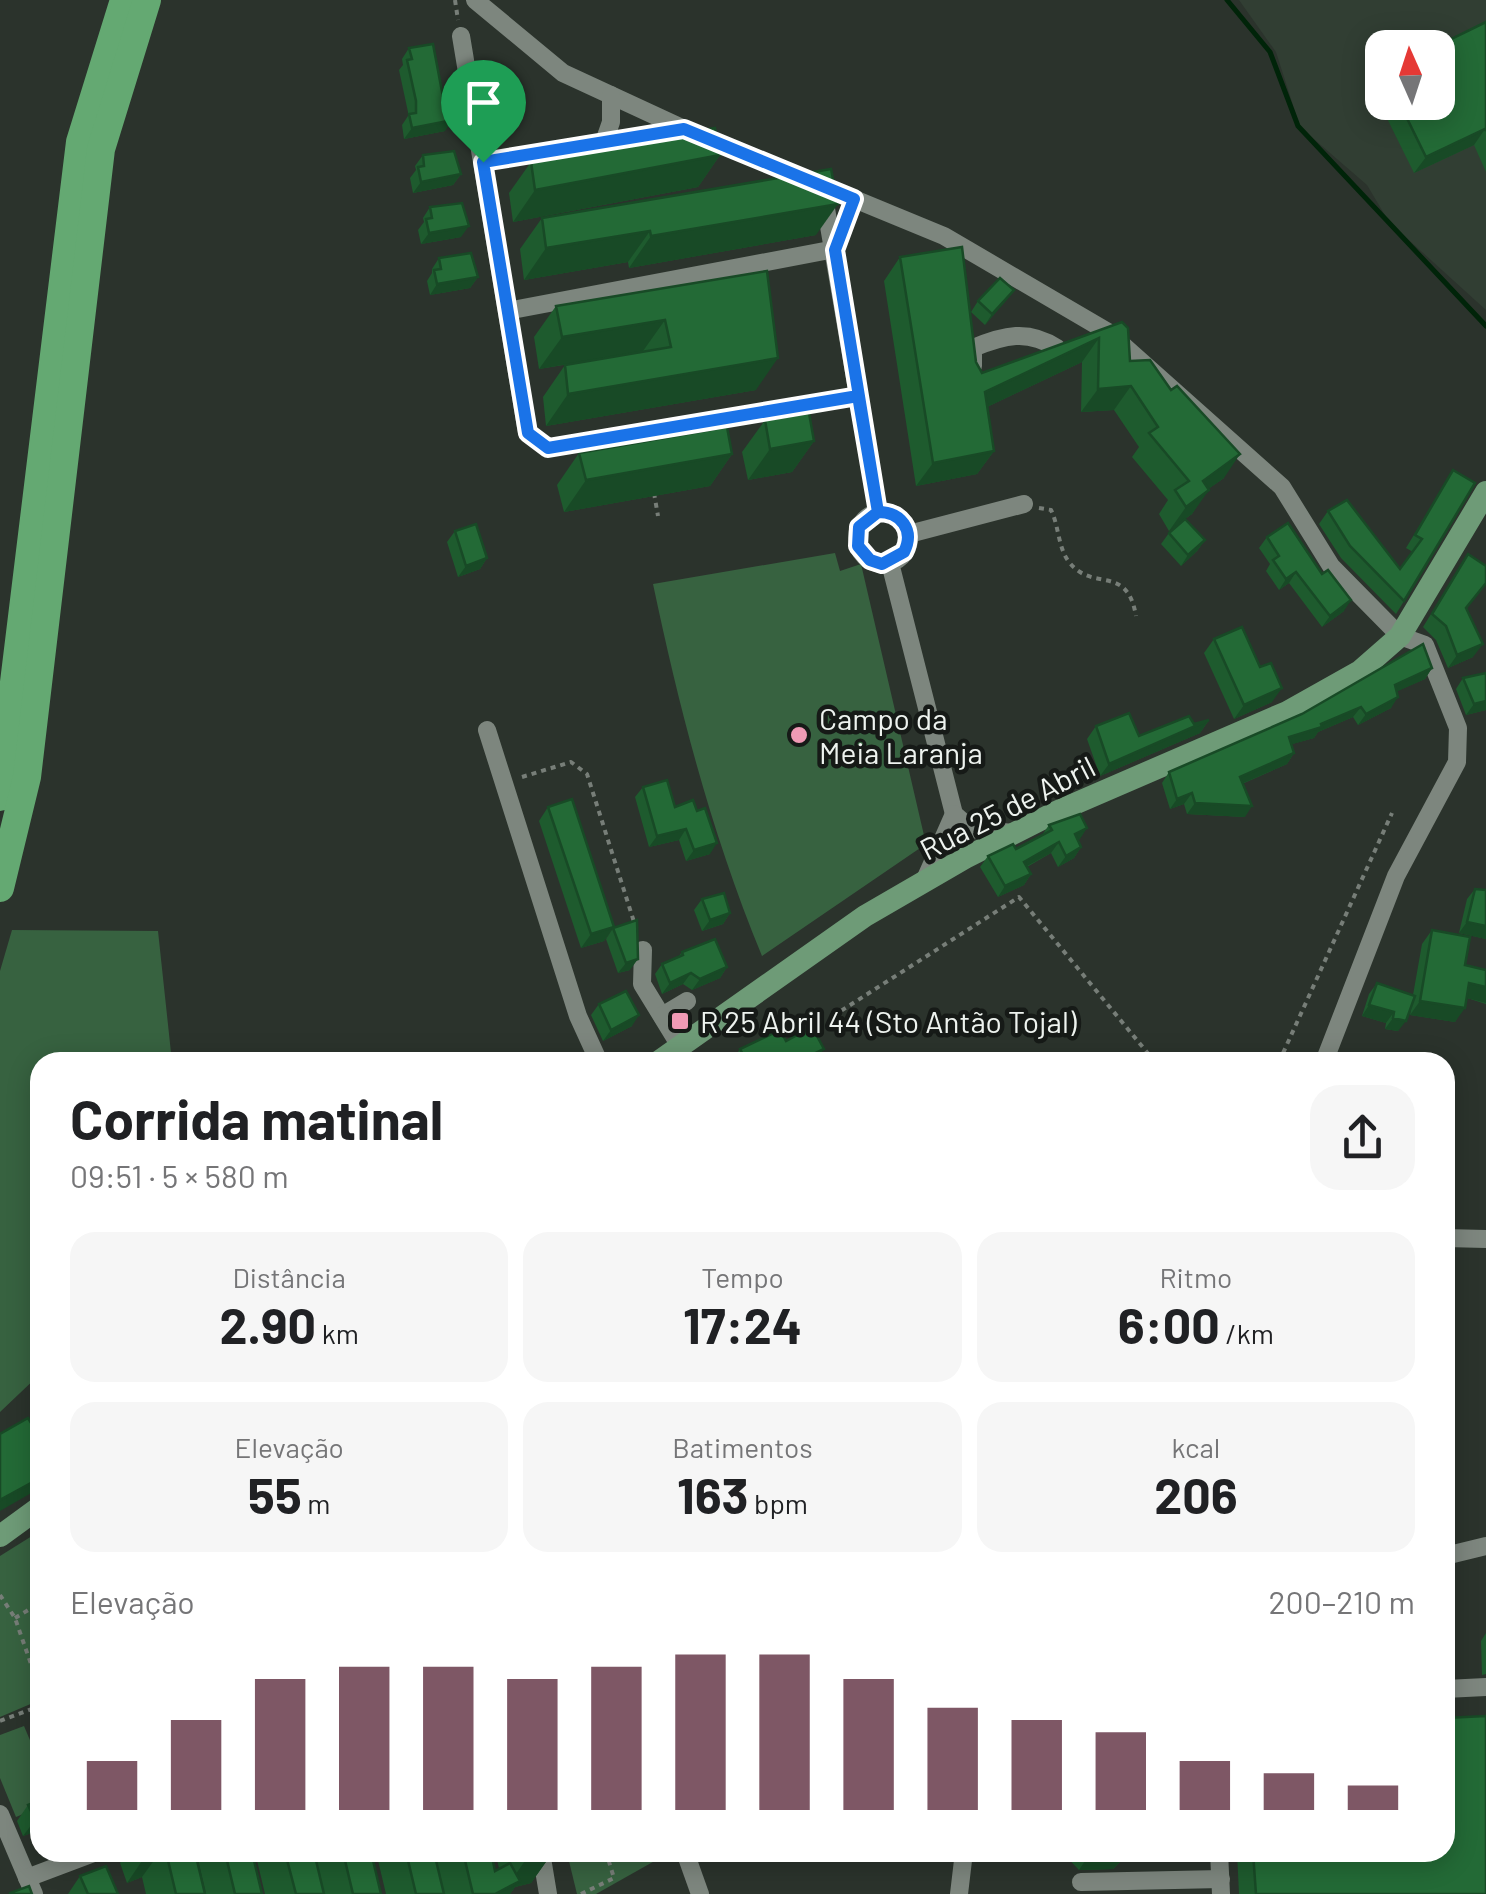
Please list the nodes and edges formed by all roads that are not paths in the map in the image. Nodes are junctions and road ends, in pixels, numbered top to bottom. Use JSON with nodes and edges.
{"nodes":[{"id":1,"x":124,"y":0,"type":"edge"},
{"id":2,"x":147,"y":0,"type":"edge"},
{"id":3,"x":475,"y":0,"type":"edge"},
{"id":4,"x":461,"y":36,"type":"dead end"},
{"id":5,"x":611,"y":95,"type":"junction"},
{"id":6,"x":684,"y":129,"type":"junction"},
{"id":7,"x":604,"y":142,"type":"junction"},
{"id":8,"x":483,"y":162,"type":"junction"},
{"id":9,"x":823,"y":186,"type":"junction"},
{"id":10,"x":854,"y":199,"type":"junction"},
{"id":11,"x":835,"y":250,"type":"junction"},
{"id":12,"x":507,"y":311,"type":"junction"},
{"id":13,"x":1108,"y":332,"type":"junction"},
{"id":14,"x":1057,"y":348,"type":"junction"},
{"id":15,"x":1033,"y":359,"type":"edge"},
{"id":16,"x":988,"y":379,"type":"edge"},
{"id":17,"x":858,"y":396,"type":"junction"},
{"id":18,"x":1486,"y":492,"type":"edge"},
{"id":19,"x":1024,"y":504,"type":"road end"},
{"id":20,"x":878,"y":512,"type":"junction"},
{"id":21,"x":909,"y":534,"type":"junction"},
{"id":22,"x":890,"y":562,"type":"junction"},
{"id":23,"x":1400,"y":636,"type":"junction"},
{"id":24,"x":487,"y":730,"type":"dead end"},
{"id":25,"x":0,"y":797,"type":"edge"},
{"id":26,"x":951,"y":819,"type":"junction"},
{"id":27,"x":971,"y":829,"type":"junction"},
{"id":28,"x":1014,"y":833,"type":"junction"},
{"id":29,"x":964,"y":858,"type":"junction"},
{"id":30,"x":924,"y":882,"type":"junction"},
{"id":31,"x":0,"y":888,"type":"edge"},
{"id":32,"x":643,"y":950,"type":"road end"},
{"id":33,"x":687,"y":1002,"type":"dead end"},
{"id":34,"x":662,"y":1016,"type":"junction"},
{"id":35,"x":680,"y":1046,"type":"junction"},
{"id":36,"x":594,"y":1052,"type":"edge"},
{"id":37,"x":672,"y":1052,"type":"edge"},
{"id":38,"x":1328,"y":1052,"type":"edge"},
{"id":39,"x":1455,"y":1238,"type":"edge"},
{"id":40,"x":1486,"y":1239,"type":"edge"},
{"id":41,"x":30,"y":1514,"type":"edge"},
{"id":42,"x":0,"y":1536,"type":"edge"},
{"id":43,"x":1486,"y":1546,"type":"edge"},
{"id":44,"x":1455,"y":1554,"type":"edge"},
{"id":45,"x":1486,"y":1687,"type":"edge"},
{"id":46,"x":1455,"y":1688,"type":"edge"},
{"id":47,"x":1,"y":1821,"type":"edge"},
{"id":48,"x":77,"y":1862,"type":"edge"},
{"id":49,"x":542,"y":1862,"type":"edge"},
{"id":50,"x":689,"y":1862,"type":"edge"},
{"id":51,"x":963,"y":1862,"type":"edge"},
{"id":52,"x":1081,"y":1882,"type":"dead end"},
{"id":53,"x":30,"y":1886,"type":"edge"},
{"id":54,"x":1221,"y":1886,"type":"edge"},
{"id":55,"x":548,"y":1894,"type":"edge"},
{"id":56,"x":700,"y":1894,"type":"edge"},
{"id":57,"x":959,"y":1894,"type":"edge"}],
"edges":[{"from":1,"to":25,"type":"highway"},
{"from":2,"to":31,"type":"highway"},
{"from":3,"to":5,"type":"street"},
{"from":4,"to":8,"type":"street"},
{"from":5,"to":6,"type":"street"},
{"from":5,"to":7,"type":"street"},
{"from":6,"to":7,"type":"street"},
{"from":6,"to":9,"type":"street"},
{"from":7,"to":8,"type":"street"},
{"from":8,"to":12,"type":"street"},
{"from":9,"to":10,"type":"street"},
{"from":9,"to":11,"type":"street"},
{"from":10,"to":11,"type":"street"},
{"from":10,"to":13,"type":"street"},
{"from":11,"to":12,"type":"street"},
{"from":11,"to":17,"type":"street"},
{"from":12,"to":17,"type":"street"},
{"from":13,"to":14,"type":"street"},
{"from":13,"to":23,"type":"street"},
{"from":14,"to":15,"type":"street"},
{"from":14,"to":16,"type":"street"},
{"from":17,"to":20,"type":"street"},
{"from":18,"to":23,"type":"main road","name":"Rua 25 de Abril"},
{"from":19,"to":21,"type":"street"},
{"from":20,"to":21,"type":"street"},
{"from":20,"to":22,"type":"street"},
{"from":21,"to":22,"type":"street"},
{"from":22,"to":26,"type":"street"},
{"from":23,"to":28,"type":"main road","name":"Rua 25 de Abril"},
{"from":23,"to":38,"type":"street"},
{"from":24,"to":36,"type":"street"},
{"from":26,"to":27,"type":"street"},
{"from":26,"to":29,"type":"street"},
{"from":26,"to":30,"type":"street"},
{"from":27,"to":28,"type":"street"},
{"from":27,"to":29,"type":"street"},
{"from":28,"to":29,"type":"main road","name":"Rua 25 de Abril"},
{"from":29,"to":30,"type":"main road","name":"Rua 25 de Abril"},
{"from":30,"to":35,"type":"main road","name":"Rua 25 de Abril"},
{"from":32,"to":34,"type":"street"},
{"from":33,"to":34,"type":"street"},
{"from":34,"to":35,"type":"street"},
{"from":35,"to":37,"type":"main road","name":"Rua 25 de Abril"},
{"from":39,"to":40,"type":"street"},
{"from":41,"to":42,"type":"main road"},
{"from":43,"to":44,"type":"street"},
{"from":45,"to":46,"type":"street"},
{"from":47,"to":53,"type":"street"},
{"from":48,"to":53,"type":"street"},
{"from":49,"to":55,"type":"street"},
{"from":50,"to":56,"type":"street"},
{"from":51,"to":57,"type":"street"},
{"from":52,"to":54,"type":"street"}]}
